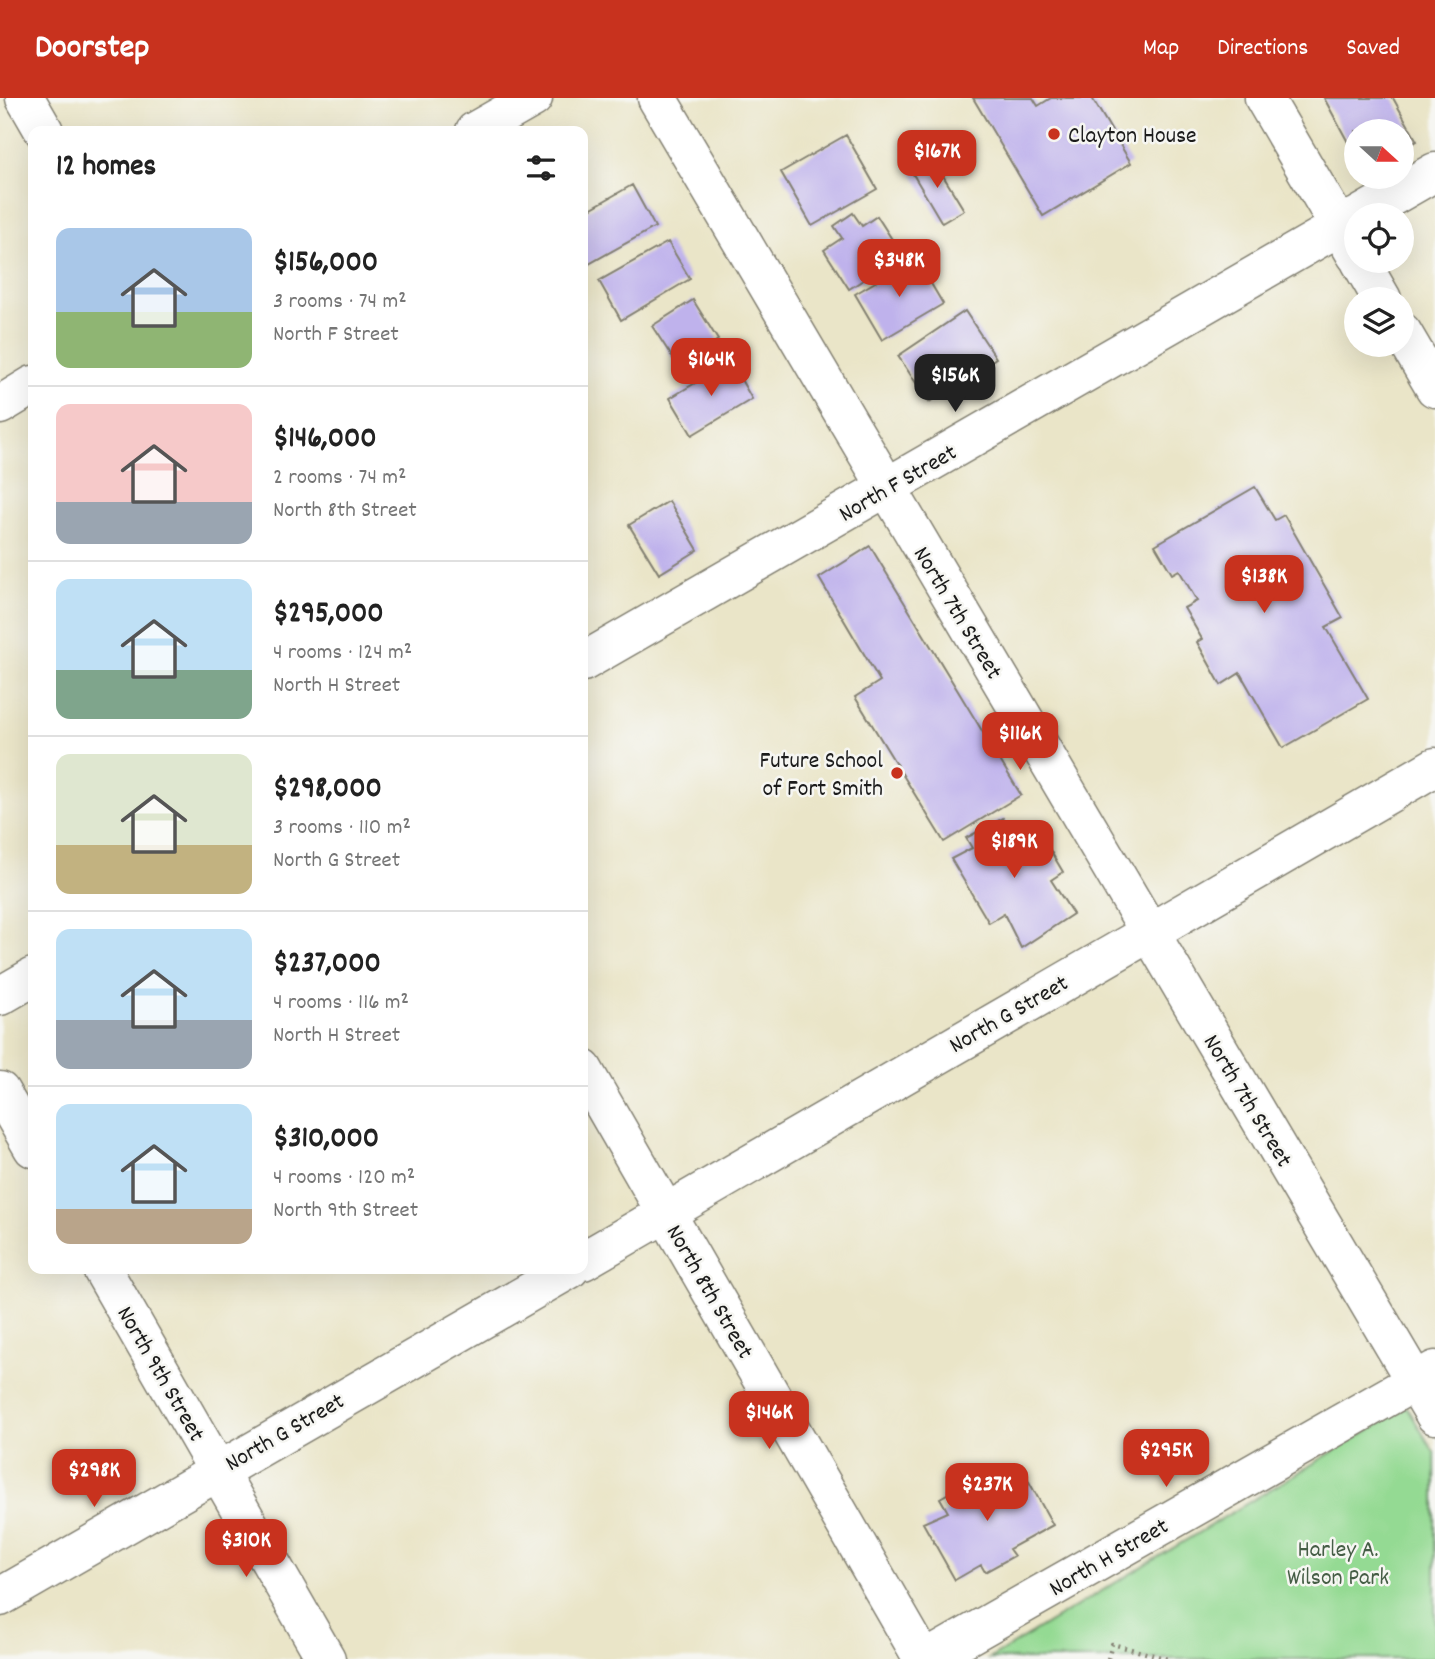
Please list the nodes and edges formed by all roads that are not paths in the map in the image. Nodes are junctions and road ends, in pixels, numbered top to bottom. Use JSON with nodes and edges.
{"nodes":[{"id":1,"x":25,"y":98,"type":"edge"},
{"id":2,"x":533,"y":98,"type":"edge"},
{"id":3,"x":657,"y":98,"type":"edge"},
{"id":4,"x":1264,"y":98,"type":"edge"},
{"id":5,"x":41,"y":126,"type":"edge"},
{"id":6,"x":484,"y":126,"type":"edge"},
{"id":7,"x":1435,"y":173,"type":"edge"},
{"id":8,"x":1391,"y":203,"type":"edge"},
{"id":9,"x":1344,"y":216,"type":"edge"},
{"id":10,"x":1344,"y":234,"type":"edge"},
{"id":11,"x":1414,"y":352,"type":"edge"},
{"id":12,"x":28,"y":388,"type":"edge"},
{"id":13,"x":1435,"y":388,"type":"edge"},
{"id":14,"x":0,"y":404,"type":"edge"},
{"id":15,"x":886,"y":488,"type":"junction"},
{"id":16,"x":588,"y":659,"type":"edge"},
{"id":17,"x":1435,"y":767,"type":"edge"},
{"id":18,"x":1151,"y":934,"type":"junction"},
{"id":19,"x":28,"y":980,"type":"edge"},
{"id":20,"x":0,"y":996,"type":"edge"},
{"id":21,"x":588,"y":1078,"type":"edge"},
{"id":22,"x":0,"y":1091,"type":"edge"},
{"id":23,"x":28,"y":1140,"type":"edge"},
{"id":24,"x":667,"y":1214,"type":"junction"},
{"id":25,"x":588,"y":1258,"type":"edge"},
{"id":26,"x":105,"y":1274,"type":"edge"},
{"id":27,"x":561,"y":1274,"type":"edge"},
{"id":28,"x":1425,"y":1376,"type":"edge"},
{"id":29,"x":1435,"y":1415,"type":"edge"},
{"id":30,"x":218,"y":1469,"type":"junction"},
{"id":31,"x":0,"y":1597,"type":"edge"},
{"id":32,"x":326,"y":1659,"type":"edge"},
{"id":33,"x":925,"y":1659,"type":"edge"}],
"edges":[{"from":1,"to":5,"type":"street"},
{"from":2,"to":6,"type":"street"},
{"from":3,"to":15,"type":"street","name":"North 7th Street"},
{"from":4,"to":9,"type":"street"},
{"from":7,"to":8,"type":"street","name":"North F Street"},
{"from":10,"to":15,"type":"street","name":"North F Street"},
{"from":11,"to":13,"type":"street"},
{"from":12,"to":14,"type":"street"},
{"from":15,"to":16,"type":"street","name":"North F Street"},
{"from":15,"to":18,"type":"street","name":"North 7th Street"},
{"from":17,"to":18,"type":"street","name":"North G Street"},
{"from":18,"to":24,"type":"street","name":"North G Street"},
{"from":18,"to":28,"type":"street","name":"North 7th Street"},
{"from":19,"to":20,"type":"street"},
{"from":21,"to":24,"type":"street","name":"North 8th Street"},
{"from":22,"to":23,"type":"street"},
{"from":24,"to":25,"type":"street","name":"North G Street"},
{"from":24,"to":33,"type":"street","name":"North 8th Street"},
{"from":26,"to":30,"type":"street","name":"North 9th Street"},
{"from":27,"to":30,"type":"street","name":"North G Street"},
{"from":28,"to":29,"type":"street","name":"North 7th Street"},
{"from":28,"to":33,"type":"street","name":"North H Street"},
{"from":30,"to":31,"type":"street","name":"North G Street"},
{"from":30,"to":32,"type":"street","name":"North 9th Street"}]}
